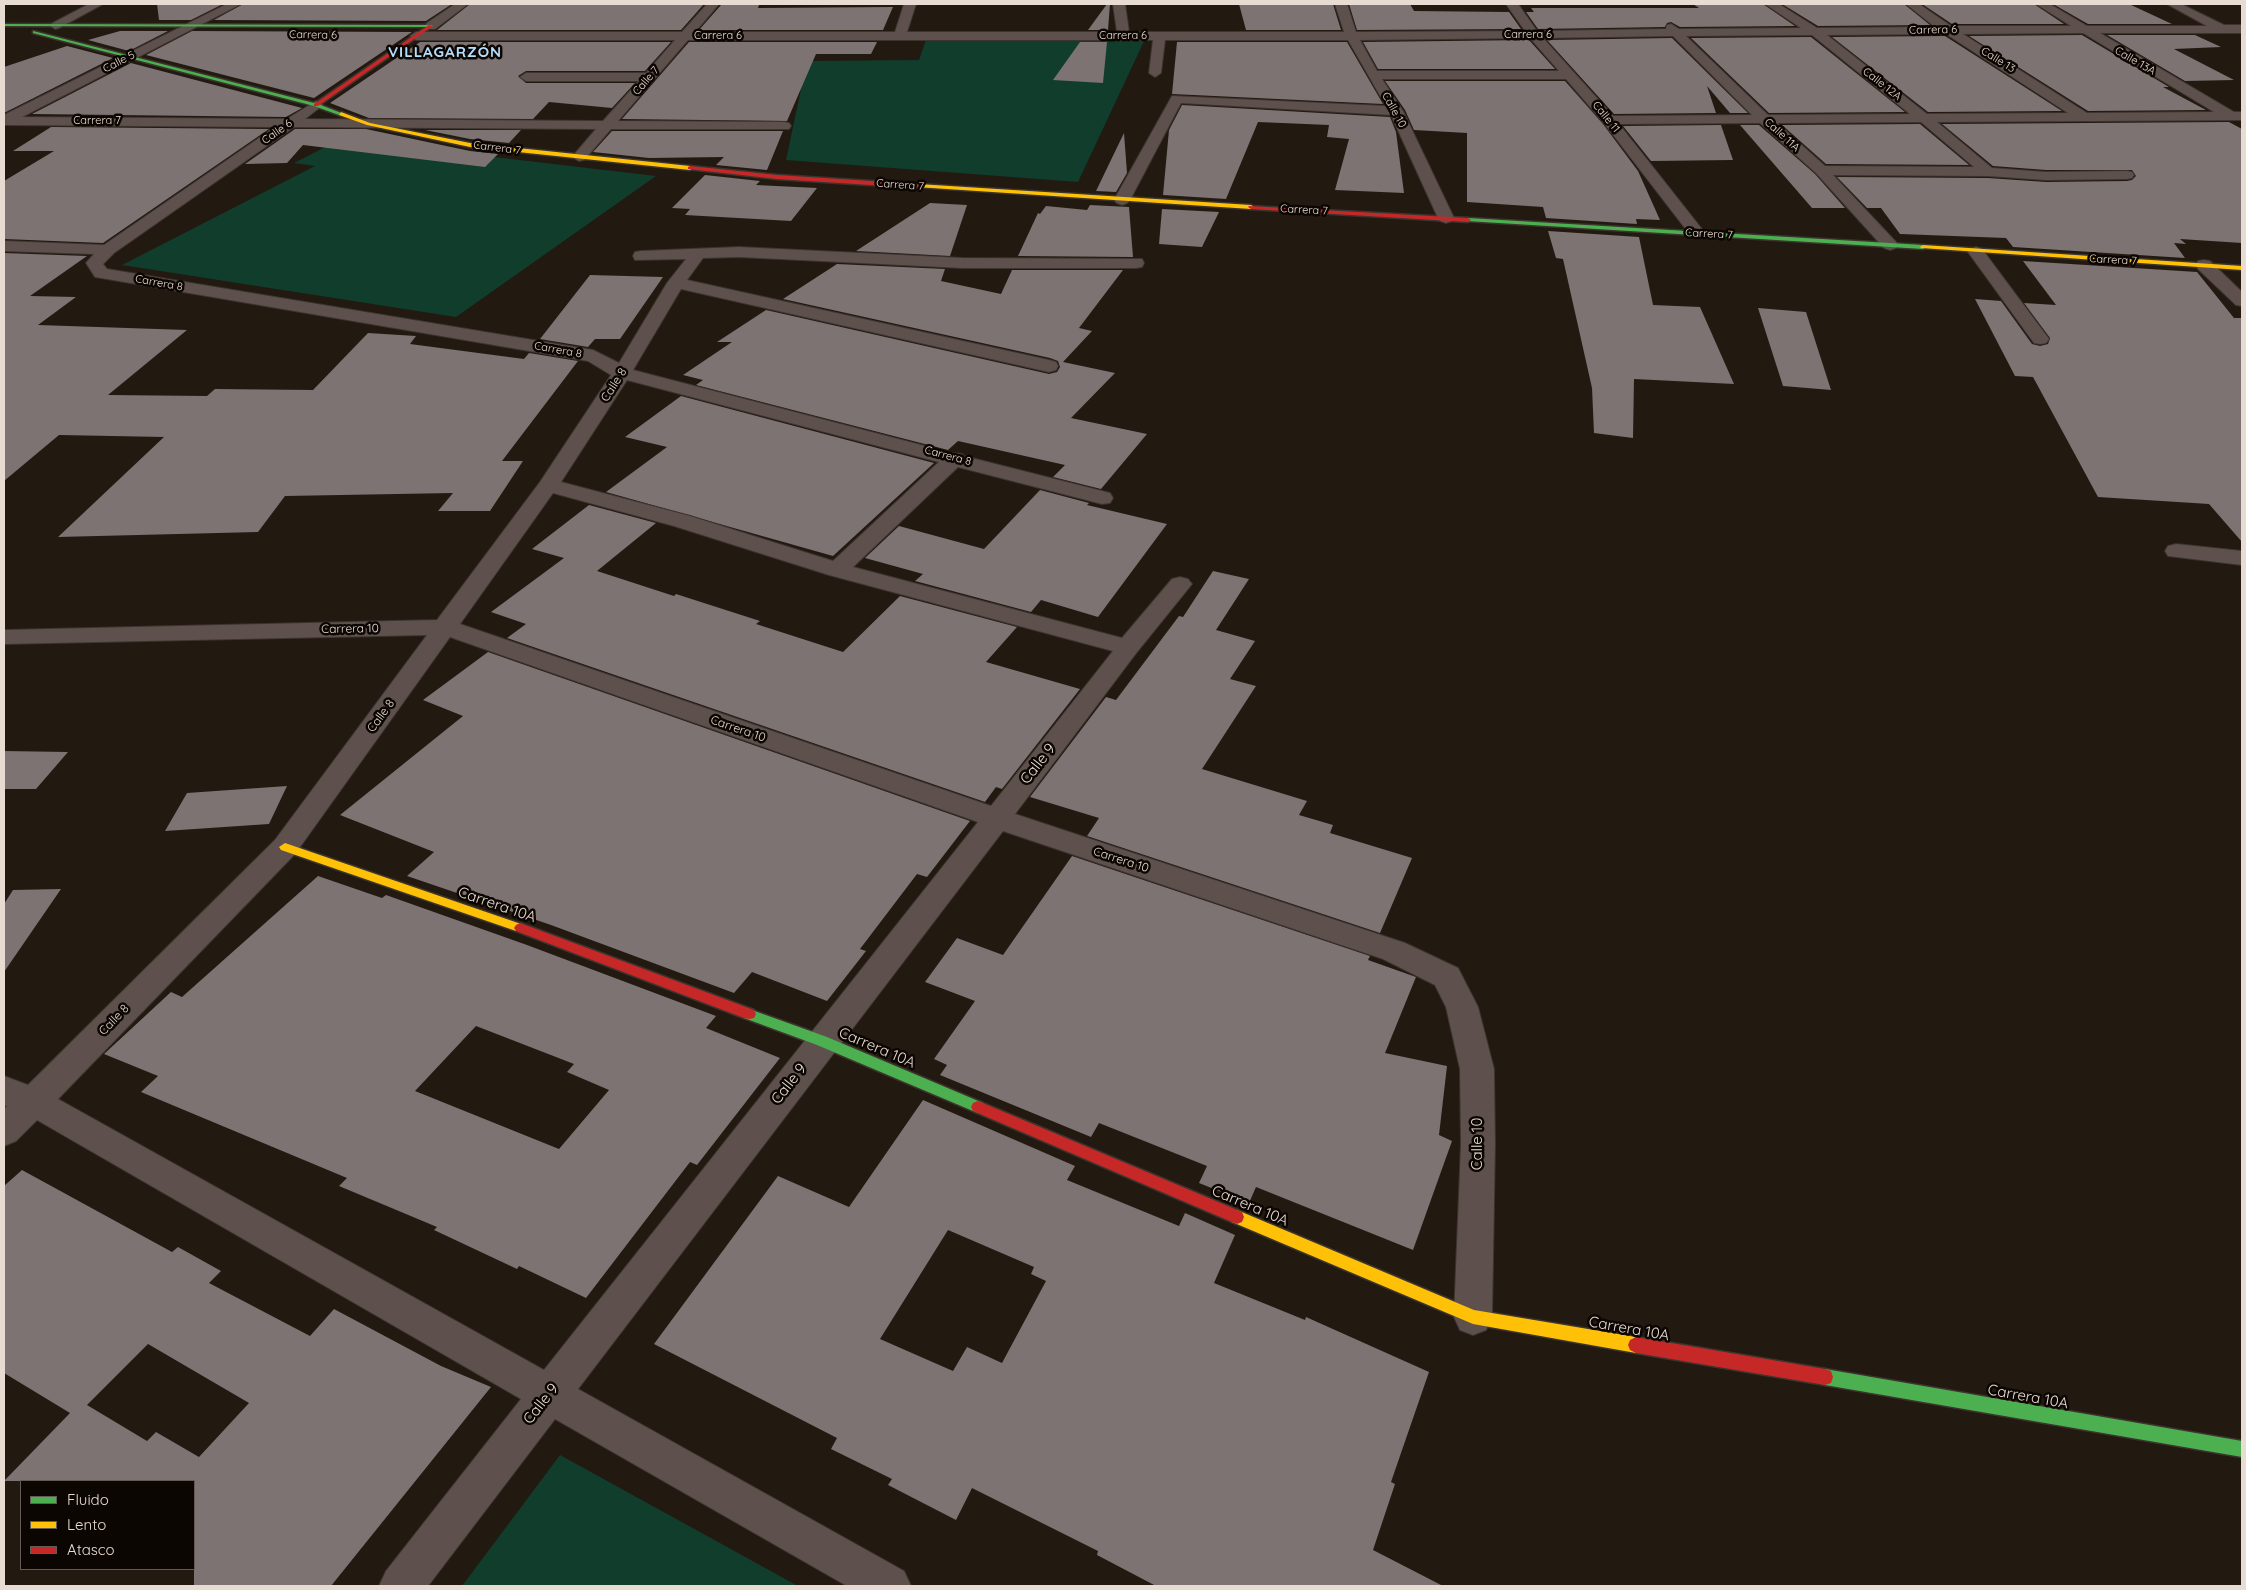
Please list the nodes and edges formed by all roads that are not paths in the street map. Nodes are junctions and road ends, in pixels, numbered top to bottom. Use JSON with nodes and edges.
{"nodes":[{"id":1,"x":98,"y":4,"type":"edge"},
{"id":2,"x":235,"y":4,"type":"edge"},
{"id":3,"x":462,"y":4,"type":"edge"},
{"id":4,"x":713,"y":4,"type":"edge"},
{"id":5,"x":910,"y":4,"type":"edge"},
{"id":6,"x":1119,"y":4,"type":"edge"},
{"id":7,"x":1341,"y":4,"type":"edge"},
{"id":8,"x":1512,"y":4,"type":"edge"},
{"id":9,"x":1771,"y":4,"type":"edge"},
{"id":10,"x":1912,"y":4,"type":"edge"},
{"id":11,"x":2042,"y":4,"type":"edge"},
{"id":12,"x":2174,"y":4,"type":"edge"},
{"id":13,"x":2210,"y":23,"type":"junction"},
{"id":14,"x":2242,"y":23,"type":"edge"},
{"id":15,"x":4,"y":25,"type":"edge"},
{"id":16,"x":55,"y":26,"type":"junction"},
{"id":17,"x":192,"y":26,"type":"junction"},
{"id":18,"x":431,"y":26,"type":"junction"},
{"id":19,"x":1944,"y":27,"type":"junction"},
{"id":20,"x":2078,"y":27,"type":"junction"},
{"id":21,"x":2242,"y":29,"type":"edge"},
{"id":22,"x":1812,"y":30,"type":"junction"},
{"id":23,"x":2224,"y":30,"type":"junction"},
{"id":24,"x":1675,"y":31,"type":"junction"},
{"id":25,"x":4,"y":32,"type":"edge"},
{"id":26,"x":35,"y":32,"type":"junction"},
{"id":27,"x":689,"y":32,"type":"junction"},
{"id":28,"x":901,"y":32,"type":"junction"},
{"id":29,"x":1122,"y":32,"type":"junction"},
{"id":30,"x":1532,"y":32,"type":"junction"},
{"id":31,"x":1351,"y":33,"type":"junction"},
{"id":32,"x":174,"y":34,"type":"junction"},
{"id":33,"x":416,"y":36,"type":"junction"},
{"id":34,"x":1159,"y":36,"type":"junction"},
{"id":35,"x":2242,"y":40,"type":"edge"},
{"id":36,"x":130,"y":57,"type":"junction"},
{"id":37,"x":1155,"y":73,"type":"dead end"},
{"id":38,"x":1373,"y":75,"type":"junction"},
{"id":39,"x":1571,"y":75,"type":"junction"},
{"id":40,"x":526,"y":77,"type":"dead end"},
{"id":41,"x":649,"y":77,"type":"junction"},
{"id":42,"x":316,"y":105,"type":"junction"},
{"id":43,"x":1396,"y":111,"type":"junction"},
{"id":44,"x":2236,"y":116,"type":"edge"},
{"id":45,"x":2084,"y":117,"type":"junction"},
{"id":46,"x":1924,"y":118,"type":"junction"},
{"id":47,"x":1609,"y":120,"type":"junction"},
{"id":48,"x":1765,"y":120,"type":"junction"},
{"id":49,"x":4,"y":121,"type":"edge"},
{"id":50,"x":291,"y":123,"type":"junction"},
{"id":51,"x":369,"y":124,"type":"junction"},
{"id":52,"x":607,"y":125,"type":"junction"},
{"id":53,"x":784,"y":126,"type":"dead end"},
{"id":54,"x":579,"y":157,"type":"junction"},
{"id":55,"x":1821,"y":170,"type":"junction"},
{"id":56,"x":1988,"y":172,"type":"junction"},
{"id":57,"x":2127,"y":175,"type":"dead end"},
{"id":58,"x":1122,"y":200,"type":"junction"},
{"id":59,"x":1446,"y":218,"type":"junction"},
{"id":60,"x":1697,"y":233,"type":"junction"},
{"id":61,"x":1890,"y":245,"type":"junction"},
{"id":62,"x":4,"y":246,"type":"edge"},
{"id":63,"x":108,"y":250,"type":"junction"},
{"id":64,"x":1976,"y":252,"type":"junction"},
{"id":65,"x":698,"y":254,"type":"junction"},
{"id":66,"x":641,"y":256,"type":"dead end"},
{"id":67,"x":94,"y":263,"type":"joint"},
{"id":68,"x":1136,"y":264,"type":"dead end"},
{"id":69,"x":2204,"y":265,"type":"junction"},
{"id":70,"x":2242,"y":268,"type":"edge"},
{"id":71,"x":676,"y":283,"type":"junction"},
{"id":72,"x":2242,"y":301,"type":"edge"},
{"id":73,"x":2040,"y":339,"type":"dead end"},
{"id":74,"x":1049,"y":366,"type":"dead end"},
{"id":75,"x":622,"y":373,"type":"junction"},
{"id":76,"x":955,"y":458,"type":"junction"},
{"id":77,"x":548,"y":484,"type":"junction"},
{"id":78,"x":1102,"y":498,"type":"dead end"},
{"id":79,"x":2176,"y":552,"type":"dead end"},
{"id":80,"x":2242,"y":558,"type":"edge"},
{"id":81,"x":837,"y":570,"type":"junction"},
{"id":82,"x":1180,"y":584,"type":"dead end"},
{"id":83,"x":446,"y":627,"type":"junction"},
{"id":84,"x":4,"y":637,"type":"edge"},
{"id":85,"x":1128,"y":646,"type":"junction"},
{"id":86,"x":995,"y":818,"type":"junction"},
{"id":87,"x":285,"y":846,"type":"junction"},
{"id":88,"x":1446,"y":977,"type":"joint"},
{"id":89,"x":822,"y":1041,"type":"junction"},
{"id":90,"x":19,"y":1096,"type":"edge"},
{"id":91,"x":4,"y":1131,"type":"edge"},
{"id":92,"x":1473,"y":1317,"type":"junction"},
{"id":93,"x":548,"y":1394,"type":"junction"},
{"id":94,"x":2242,"y":1449,"type":"edge"},
{"id":95,"x":401,"y":1586,"type":"edge"},
{"id":96,"x":889,"y":1586,"type":"edge"}],
"edges":[{"from":1,"to":16,"type":"street"},
{"from":2,"to":17,"type":"street","name":"Calle 5"},
{"from":3,"to":18,"type":"street","name":"Calle 6"},
{"from":4,"to":27,"type":"street","name":"Calle 7"},
{"from":5,"to":28,"type":"street"},
{"from":6,"to":29,"type":"street"},
{"from":7,"to":31,"type":"street","name":"Calle 10"},
{"from":8,"to":30,"type":"street","name":"Calle 11"},
{"from":9,"to":22,"type":"street","name":"Calle 12A"},
{"from":10,"to":19,"type":"street","name":"Calle 13"},
{"from":11,"to":20,"type":"street","name":"Calle 13A"},
{"from":12,"to":13,"type":"street"},
{"from":13,"to":14,"type":"street","name":"Carrera 6"},
{"from":13,"to":20,"type":"street","name":"Carrera 6"},
{"from":13,"to":23,"type":"street"},
{"from":15,"to":16,"type":"main road","name":"Carrera 6"},
{"from":16,"to":17,"type":"main road","name":"Carrera 6"},
{"from":17,"to":18,"type":"main road","name":"Carrera 6"},
{"from":17,"to":32,"type":"street","name":"Calle 5"},
{"from":18,"to":27,"type":"street","name":"Carrera 6"},
{"from":18,"to":33,"type":"main road","name":"Calle 6"},
{"from":19,"to":20,"type":"street","name":"Carrera 6"},
{"from":19,"to":22,"type":"street","name":"Carrera 6"},
{"from":19,"to":45,"type":"street","name":"Calle 13"},
{"from":20,"to":23,"type":"street","name":"Carrera 6"},
{"from":20,"to":44,"type":"street","name":"Calle 13A"},
{"from":21,"to":23,"type":"street","name":"Carrera 6"},
{"from":22,"to":24,"type":"street","name":"Carrera 6"},
{"from":22,"to":46,"type":"street","name":"Calle 12A"},
{"from":23,"to":35,"type":"street"},
{"from":24,"to":30,"type":"street","name":"Carrera 6"},
{"from":24,"to":48,"type":"street","name":"Calle 11A"},
{"from":25,"to":26,"type":"main road","name":"Carrera 6"},
{"from":26,"to":32,"type":"main road","name":"Carrera 6"},
{"from":26,"to":36,"type":"main road","name":"Carrera 7"},
{"from":27,"to":28,"type":"street","name":"Carrera 6"},
{"from":27,"to":33,"type":"street","name":"Carrera 6"},
{"from":27,"to":41,"type":"street","name":"Calle 7"},
{"from":28,"to":29,"type":"street","name":"Carrera 6"},
{"from":29,"to":31,"type":"street","name":"Carrera 6"},
{"from":29,"to":34,"type":"street","name":"Carrera 6"},
{"from":30,"to":31,"type":"street","name":"Carrera 6"},
{"from":30,"to":39,"type":"street","name":"Calle 11"},
{"from":31,"to":34,"type":"street","name":"Carrera 6"},
{"from":31,"to":38,"type":"street","name":"Calle 10"},
{"from":32,"to":33,"type":"main road","name":"Carrera 6"},
{"from":32,"to":36,"type":"street","name":"Calle 5"},
{"from":33,"to":42,"type":"main road","name":"Calle 6"},
{"from":34,"to":37,"type":"street"},
{"from":36,"to":42,"type":"main road","name":"Carrera 7"},
{"from":36,"to":49,"type":"street","name":"Calle 5"},
{"from":38,"to":39,"type":"street"},
{"from":38,"to":43,"type":"street","name":"Calle 10"},
{"from":39,"to":47,"type":"street","name":"Calle 11"},
{"from":40,"to":41,"type":"street"},
{"from":41,"to":52,"type":"street","name":"Calle 7"},
{"from":42,"to":50,"type":"street","name":"Calle 6"},
{"from":42,"to":51,"type":"main road","name":"Carrera 7"},
{"from":43,"to":58,"type":"street"},
{"from":43,"to":59,"type":"street","name":"Calle 10"},
{"from":44,"to":45,"type":"street"},
{"from":45,"to":46,"type":"street"},
{"from":46,"to":48,"type":"street"},
{"from":46,"to":56,"type":"street","name":"Calle 12A"},
{"from":47,"to":48,"type":"street"},
{"from":47,"to":60,"type":"street","name":"Calle 11"},
{"from":48,"to":55,"type":"street","name":"Calle 11A"},
{"from":49,"to":50,"type":"street","name":"Carrera 7"},
{"from":50,"to":51,"type":"street","name":"Carrera 7"},
{"from":50,"to":63,"type":"street","name":"Calle 6"},
{"from":51,"to":52,"type":"street","name":"Carrera 7"},
{"from":51,"to":54,"type":"main road","name":"Carrera 7"},
{"from":52,"to":53,"type":"street","name":"Carrera 7"},
{"from":52,"to":54,"type":"street","name":"Calle 7"},
{"from":54,"to":58,"type":"main road","name":"Carrera 7"},
{"from":55,"to":56,"type":"street"},
{"from":55,"to":61,"type":"street","name":"Calle 11A"},
{"from":56,"to":57,"type":"street"},
{"from":58,"to":59,"type":"main road","name":"Carrera 7"},
{"from":59,"to":60,"type":"main road","name":"Carrera 7"},
{"from":60,"to":61,"type":"main road","name":"Carrera 7"},
{"from":61,"to":64,"type":"main road","name":"Carrera 7"},
{"from":62,"to":63,"type":"street"},
{"from":63,"to":67,"type":"street","name":"Calle 6"},
{"from":64,"to":69,"type":"main road","name":"Carrera 7"},
{"from":64,"to":73,"type":"street"},
{"from":65,"to":66,"type":"street"},
{"from":65,"to":68,"type":"street"},
{"from":65,"to":71,"type":"street","name":"Calle 8"},
{"from":67,"to":75,"type":"street","name":"Carrera 8"},
{"from":69,"to":70,"type":"main road","name":"Carrera 7"},
{"from":69,"to":72,"type":"street"},
{"from":71,"to":74,"type":"street"},
{"from":71,"to":75,"type":"street","name":"Calle 8"},
{"from":75,"to":76,"type":"street","name":"Carrera 8"},
{"from":75,"to":77,"type":"street","name":"Calle 8"},
{"from":76,"to":78,"type":"street","name":"Carrera 8"},
{"from":76,"to":81,"type":"street"},
{"from":77,"to":81,"type":"street"},
{"from":77,"to":83,"type":"street","name":"Calle 8"},
{"from":79,"to":80,"type":"street"},
{"from":81,"to":85,"type":"street"},
{"from":82,"to":85,"type":"street","name":"Calle 9"},
{"from":83,"to":84,"type":"street","name":"Carrera 10"},
{"from":83,"to":86,"type":"street","name":"Carrera 10"},
{"from":83,"to":87,"type":"street","name":"Calle 8"},
{"from":85,"to":86,"type":"street","name":"Calle 9"},
{"from":86,"to":88,"type":"street","name":"Carrera 10"},
{"from":86,"to":89,"type":"street","name":"Calle 9"},
{"from":87,"to":89,"type":"main road","name":"Carrera 10A"},
{"from":87,"to":90,"type":"street","name":"Calle 8"},
{"from":88,"to":92,"type":"street","name":"Calle 10"},
{"from":89,"to":92,"type":"main road","name":"Carrera 10A"},
{"from":89,"to":93,"type":"street","name":"Calle 9"},
{"from":90,"to":91,"type":"street","name":"Calle 8"},
{"from":90,"to":93,"type":"street"},
{"from":92,"to":94,"type":"main road","name":"Carrera 10A"},
{"from":93,"to":95,"type":"street","name":"Calle 9"},
{"from":93,"to":96,"type":"street"}]}
